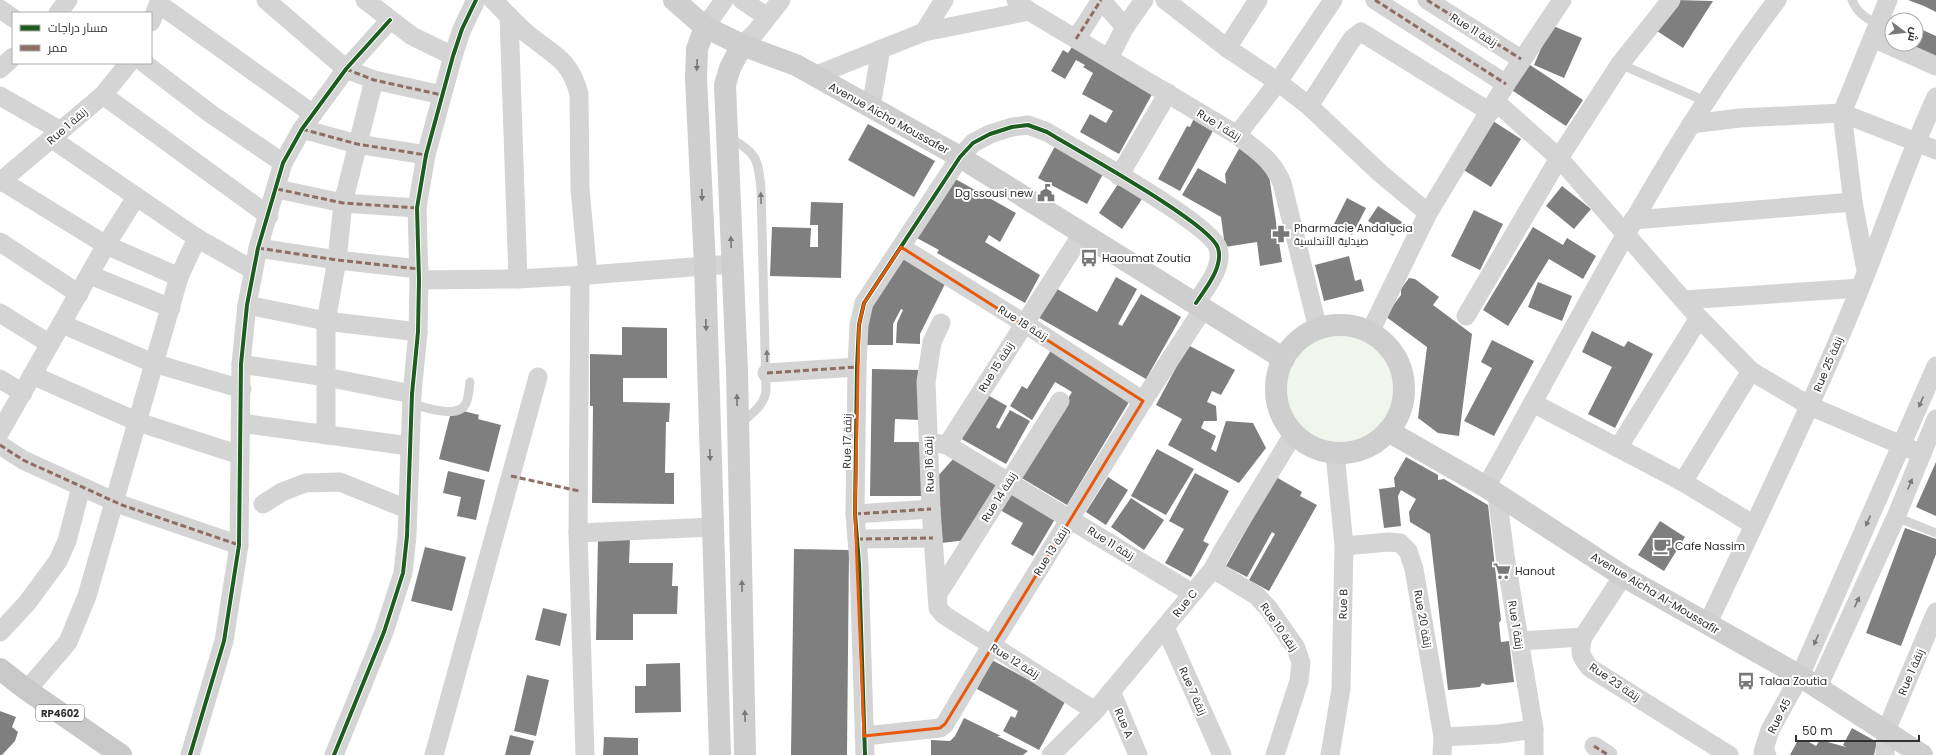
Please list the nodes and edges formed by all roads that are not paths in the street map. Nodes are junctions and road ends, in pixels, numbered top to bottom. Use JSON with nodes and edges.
{"nodes":[{"id":1,"x":68,"y":0,"type":"edge"},
{"id":2,"x":266,"y":0,"type":"edge"},
{"id":3,"x":365,"y":0,"type":"edge"},
{"id":4,"x":476,"y":0,"type":"edge"},
{"id":5,"x":493,"y":0,"type":"edge"},
{"id":6,"x":674,"y":0,"type":"edge"},
{"id":7,"x":724,"y":0,"type":"edge"},
{"id":8,"x":742,"y":0,"type":"edge"},
{"id":9,"x":781,"y":0,"type":"edge"},
{"id":10,"x":944,"y":0,"type":"edge"},
{"id":11,"x":1101,"y":0,"type":"edge"},
{"id":12,"x":1144,"y":0,"type":"edge"},
{"id":13,"x":1165,"y":0,"type":"edge"},
{"id":14,"x":1258,"y":0,"type":"edge"},
{"id":15,"x":1333,"y":0,"type":"edge"},
{"id":16,"x":1375,"y":0,"type":"edge"},
{"id":17,"x":1427,"y":0,"type":"edge"},
{"id":18,"x":1562,"y":0,"type":"edge"},
{"id":19,"x":1671,"y":0,"type":"edge"},
{"id":20,"x":1777,"y":0,"type":"edge"},
{"id":21,"x":1852,"y":0,"type":"edge"},
{"id":22,"x":1888,"y":0,"type":"edge"},
{"id":23,"x":159,"y":2,"type":"edge"},
{"id":24,"x":1022,"y":6,"type":"edge"},
{"id":25,"x":0,"y":9,"type":"edge"},
{"id":26,"x":59,"y":12,"type":"edge"},
{"id":27,"x":508,"y":16,"type":"junction"},
{"id":28,"x":12,"y":17,"type":"edge"},
{"id":29,"x":767,"y":17,"type":"junction"},
{"id":30,"x":152,"y":20,"type":"edge"},
{"id":31,"x":390,"y":20,"type":"junction"},
{"id":32,"x":705,"y":27,"type":"junction"},
{"id":33,"x":1125,"y":27,"type":"junction"},
{"id":34,"x":1875,"y":31,"type":"junction"},
{"id":35,"x":924,"y":32,"type":"junction"},
{"id":36,"x":1076,"y":38,"type":"junction"},
{"id":37,"x":742,"y":45,"type":"junction"},
{"id":38,"x":1227,"y":48,"type":"junction"},
{"id":39,"x":881,"y":49,"type":"junction"},
{"id":40,"x":453,"y":56,"type":"junction"},
{"id":41,"x":1109,"y":58,"type":"junction"},
{"id":42,"x":12,"y":59,"type":"edge"},
{"id":43,"x":1521,"y":59,"type":"junction"},
{"id":44,"x":128,"y":64,"type":"edge"},
{"id":45,"x":145,"y":64,"type":"edge"},
{"id":46,"x":1620,"y":64,"type":"junction"},
{"id":47,"x":1936,"y":66,"type":"edge"},
{"id":48,"x":0,"y":69,"type":"edge"},
{"id":49,"x":346,"y":69,"type":"junction"},
{"id":50,"x":814,"y":76,"type":"junction"},
{"id":51,"x":374,"y":80,"type":"junction"},
{"id":52,"x":1278,"y":82,"type":"junction"},
{"id":53,"x":1506,"y":84,"type":"junction"},
{"id":54,"x":1168,"y":93,"type":"junction"},
{"id":55,"x":103,"y":94,"type":"junction"},
{"id":56,"x":442,"y":95,"type":"junction"},
{"id":57,"x":0,"y":96,"type":"edge"},
{"id":58,"x":1936,"y":97,"type":"edge"},
{"id":59,"x":1705,"y":101,"type":"junction"},
{"id":60,"x":1309,"y":106,"type":"junction"},
{"id":61,"x":871,"y":107,"type":"junction"},
{"id":62,"x":1493,"y":107,"type":"junction"},
{"id":63,"x":1842,"y":113,"type":"junction"},
{"id":64,"x":313,"y":114,"type":"junction"},
{"id":65,"x":1691,"y":124,"type":"junction"},
{"id":66,"x":302,"y":130,"type":"junction"},
{"id":67,"x":56,"y":135,"type":"junction"},
{"id":68,"x":726,"y":135,"type":"junction"},
{"id":69,"x":1236,"y":135,"type":"junction"},
{"id":70,"x":1916,"y":142,"type":"junction"},
{"id":71,"x":357,"y":144,"type":"junction"},
{"id":72,"x":1936,"y":150,"type":"edge"},
{"id":73,"x":426,"y":155,"type":"junction"},
{"id":74,"x":960,"y":157,"type":"junction"},
{"id":75,"x":1559,"y":158,"type":"junction"},
{"id":76,"x":283,"y":163,"type":"junction"},
{"id":77,"x":1119,"y":176,"type":"junction"},
{"id":78,"x":1,"y":182,"type":"edge"},
{"id":79,"x":277,"y":188,"type":"junction"},
{"id":80,"x":136,"y":197,"type":"junction"},
{"id":81,"x":1853,"y":202,"type":"junction"},
{"id":82,"x":343,"y":203,"type":"junction"},
{"id":83,"x":417,"y":208,"type":"junction"},
{"id":84,"x":1428,"y":212,"type":"junction"},
{"id":85,"x":269,"y":216,"type":"junction"},
{"id":86,"x":1629,"y":227,"type":"junction"},
{"id":87,"x":1082,"y":234,"type":"junction"},
{"id":88,"x":197,"y":238,"type":"junction"},
{"id":89,"x":0,"y":242,"type":"edge"},
{"id":90,"x":106,"y":245,"type":"junction"},
{"id":91,"x":901,"y":247,"type":"junction"},
{"id":92,"x":258,"y":248,"type":"junction"},
{"id":93,"x":337,"y":260,"type":"junction"},
{"id":94,"x":732,"y":264,"type":"junction"},
{"id":95,"x":705,"y":266,"type":"junction"},
{"id":96,"x":253,"y":270,"type":"junction"},
{"id":97,"x":1866,"y":270,"type":"junction"},
{"id":98,"x":419,"y":274,"type":"junction"},
{"id":99,"x":90,"y":275,"type":"junction"},
{"id":100,"x":584,"y":275,"type":"junction"},
{"id":101,"x":179,"y":277,"type":"junction"},
{"id":102,"x":518,"y":279,"type":"junction"},
{"id":103,"x":1860,"y":288,"type":"junction"},
{"id":104,"x":79,"y":294,"type":"junction"},
{"id":105,"x":1684,"y":300,"type":"junction"},
{"id":106,"x":247,"y":305,"type":"junction"},
{"id":107,"x":1199,"y":306,"type":"junction"},
{"id":108,"x":171,"y":308,"type":"junction"},
{"id":109,"x":0,"y":313,"type":"edge"},
{"id":110,"x":1466,"y":316,"type":"dead end"},
{"id":111,"x":1699,"y":318,"type":"junction"},
{"id":112,"x":326,"y":321,"type":"junction"},
{"id":113,"x":941,"y":323,"type":"dead end"},
{"id":114,"x":1024,"y":323,"type":"junction"},
{"id":115,"x":62,"y":324,"type":"junction"},
{"id":116,"x":1318,"y":329,"type":"junction"},
{"id":117,"x":418,"y":332,"type":"junction"},
{"id":118,"x":1370,"y":332,"type":"junction"},
{"id":119,"x":50,"y":344,"type":"junction"},
{"id":120,"x":1284,"y":359,"type":"junction"},
{"id":121,"x":154,"y":363,"type":"junction"},
{"id":122,"x":241,"y":364,"type":"junction"},
{"id":123,"x":1936,"y":366,"type":"edge"},
{"id":124,"x":857,"y":367,"type":"junction"},
{"id":125,"x":1750,"y":371,"type":"junction"},
{"id":126,"x":767,"y":373,"type":"junction"},
{"id":127,"x":32,"y":375,"type":"junction"},
{"id":128,"x":326,"y":377,"type":"junction"},
{"id":129,"x":538,"y":377,"type":"dead end"},
{"id":130,"x":0,"y":379,"type":"edge"},
{"id":131,"x":470,"y":382,"type":"dead end"},
{"id":132,"x":242,"y":389,"type":"junction"},
{"id":133,"x":23,"y":393,"type":"junction"},
{"id":134,"x":412,"y":399,"type":"junction"},
{"id":135,"x":1060,"y":401,"type":"dead end"},
{"id":136,"x":1143,"y":401,"type":"junction"},
{"id":137,"x":1533,"y":403,"type":"junction"},
{"id":138,"x":1810,"y":406,"type":"junction"},
{"id":139,"x":138,"y":422,"type":"junction"},
{"id":140,"x":240,"y":423,"type":"junction"},
{"id":141,"x":738,"y":426,"type":"junction"},
{"id":142,"x":1388,"y":431,"type":"junction"},
{"id":143,"x":1934,"y":431,"type":"edge"},
{"id":144,"x":0,"y":432,"type":"edge"},
{"id":145,"x":1294,"y":433,"type":"junction"},
{"id":146,"x":326,"y":435,"type":"junction"},
{"id":147,"x":928,"y":442,"type":"junction"},
{"id":148,"x":0,"y":445,"type":"edge"},
{"id":149,"x":947,"y":445,"type":"junction"},
{"id":150,"x":409,"y":446,"type":"junction"},
{"id":151,"x":1902,"y":447,"type":"junction"},
{"id":152,"x":1618,"y":448,"type":"junction"},
{"id":153,"x":1335,"y":452,"type":"junction"},
{"id":154,"x":1922,"y":454,"type":"junction"},
{"id":155,"x":240,"y":455,"type":"junction"},
{"id":156,"x":1008,"y":482,"type":"junction"},
{"id":157,"x":1683,"y":482,"type":"junction"},
{"id":158,"x":81,"y":487,"type":"junction"},
{"id":159,"x":1492,"y":491,"type":"junction"},
{"id":160,"x":114,"y":501,"type":"junction"},
{"id":161,"x":263,"y":504,"type":"dead end"},
{"id":162,"x":407,"y":509,"type":"junction"},
{"id":163,"x":931,"y":509,"type":"junction"},
{"id":164,"x":855,"y":514,"type":"junction"},
{"id":165,"x":1896,"y":517,"type":"junction"},
{"id":166,"x":1071,"y":518,"type":"junction"},
{"id":167,"x":1754,"y":525,"type":"junction"},
{"id":168,"x":713,"y":527,"type":"junction"},
{"id":169,"x":578,"y":533,"type":"junction"},
{"id":170,"x":1936,"y":533,"type":"edge"},
{"id":171,"x":933,"y":538,"type":"junction"},
{"id":172,"x":857,"y":539,"type":"junction"},
{"id":173,"x":239,"y":545,"type":"junction"},
{"id":174,"x":1344,"y":546,"type":"junction"},
{"id":175,"x":1213,"y":569,"type":"junction"},
{"id":176,"x":1623,"y":576,"type":"junction"},
{"id":177,"x":1192,"y":593,"type":"junction"},
{"id":178,"x":938,"y":601,"type":"junction"},
{"id":179,"x":1936,"y":612,"type":"edge"},
{"id":180,"x":1707,"y":625,"type":"junction"},
{"id":181,"x":1165,"y":627,"type":"junction"},
{"id":182,"x":0,"y":632,"type":"edge"},
{"id":183,"x":1583,"y":637,"type":"junction"},
{"id":184,"x":1519,"y":642,"type":"junction"},
{"id":185,"x":1930,"y":645,"type":"edge"},
{"id":186,"x":991,"y":646,"type":"junction"},
{"id":187,"x":0,"y":669,"type":"edge"},
{"id":188,"x":1800,"y":676,"type":"junction"},
{"id":189,"x":1817,"y":689,"type":"junction"},
{"id":190,"x":27,"y":690,"type":"junction"},
{"id":191,"x":1111,"y":691,"type":"junction"},
{"id":192,"x":1095,"y":711,"type":"junction"},
{"id":193,"x":1534,"y":729,"type":"junction"},
{"id":194,"x":1886,"y":731,"type":"junction"},
{"id":195,"x":864,"y":736,"type":"junction"},
{"id":196,"x":1443,"y":746,"type":"edge"},
{"id":197,"x":1760,"y":754,"type":"edge"},
{"id":198,"x":121,"y":755,"type":"edge"},
{"id":199,"x":190,"y":755,"type":"edge"},
{"id":200,"x":334,"y":755,"type":"edge"},
{"id":201,"x":434,"y":755,"type":"edge"},
{"id":202,"x":585,"y":755,"type":"edge"},
{"id":203,"x":720,"y":755,"type":"edge"},
{"id":204,"x":745,"y":755,"type":"edge"},
{"id":205,"x":864,"y":755,"type":"edge"},
{"id":206,"x":1051,"y":755,"type":"edge"},
{"id":207,"x":1138,"y":755,"type":"edge"},
{"id":208,"x":1222,"y":755,"type":"edge"},
{"id":209,"x":1275,"y":755,"type":"edge"},
{"id":210,"x":1330,"y":755,"type":"edge"},
{"id":211,"x":1534,"y":755,"type":"edge"},
{"id":212,"x":1729,"y":755,"type":"edge"},
{"id":213,"x":1885,"y":755,"type":"edge"},
{"id":214,"x":1922,"y":755,"type":"edge"}],
"edges":[{"from":1,"to":26,"type":"street"},
{"from":2,"to":49,"type":"street"},
{"from":3,"to":31,"type":"street"},
{"from":4,"to":40,"type":"street"},
{"from":5,"to":27,"type":"street"},
{"from":6,"to":32,"type":"street","name":"Avenue Aicha Moussafer"},
{"from":7,"to":32,"type":"street"},
{"from":8,"to":29,"type":"street"},
{"from":9,"to":29,"type":"street"},
{"from":10,"to":35,"type":"street"},
{"from":11,"to":33,"type":"street"},
{"from":11,"to":36,"type":"street"},
{"from":12,"to":33,"type":"street"},
{"from":13,"to":38,"type":"street"},
{"from":14,"to":38,"type":"street"},
{"from":15,"to":52,"type":"street"},
{"from":16,"to":53,"type":"street"},
{"from":17,"to":43,"type":"street","name":"Rue 11 زنقة"},
{"from":18,"to":43,"type":"street"},
{"from":19,"to":46,"type":"street"},
{"from":20,"to":59,"type":"street"},
{"from":21,"to":34,"type":"lane"},
{"from":22,"to":34,"type":"street"},
{"from":23,"to":30,"type":"street"},
{"from":23,"to":64,"type":"street"},
{"from":24,"to":35,"type":"street"},
{"from":24,"to":36,"type":"street","name":"Rue 1 زنقة"},
{"from":25,"to":28,"type":"street"},
{"from":27,"to":100,"type":"street"},
{"from":27,"to":102,"type":"street"},
{"from":29,"to":37,"type":"street"},
{"from":31,"to":40,"type":"street"},
{"from":31,"to":49,"type":"street"},
{"from":32,"to":37,"type":"street","name":"Avenue Aicha Moussafer"},
{"from":32,"to":95,"type":"street","one_way":true},
{"from":33,"to":41,"type":"street"},
{"from":34,"to":47,"type":"street"},
{"from":34,"to":63,"type":"street"},
{"from":35,"to":39,"type":"street"},
{"from":36,"to":41,"type":"street","name":"Rue 1 زنقة"},
{"from":37,"to":50,"type":"street","name":"Avenue Aicha Moussafer"},
{"from":37,"to":68,"type":"street"},
{"from":38,"to":52,"type":"street"},
{"from":39,"to":50,"type":"street"},
{"from":39,"to":61,"type":"street"},
{"from":40,"to":56,"type":"street"},
{"from":41,"to":54,"type":"street","name":"Rue 1 زنقة"},
{"from":42,"to":48,"type":"street"},
{"from":43,"to":53,"type":"street"},
{"from":44,"to":55,"type":"street","name":"Rue 1 زنقة"},
{"from":45,"to":76,"type":"street"},
{"from":46,"to":59,"type":"lane"},
{"from":46,"to":75,"type":"street"},
{"from":49,"to":51,"type":"street"},
{"from":49,"to":64,"type":"street"},
{"from":50,"to":61,"type":"street","name":"Avenue Aicha Moussafer"},
{"from":51,"to":56,"type":"street"},
{"from":51,"to":71,"type":"street"},
{"from":52,"to":60,"type":"street"},
{"from":52,"to":69,"type":"street"},
{"from":53,"to":62,"type":"street"},
{"from":54,"to":69,"type":"street","name":"Rue 1 زنقة"},
{"from":54,"to":77,"type":"street"},
{"from":55,"to":67,"type":"street","name":"Rue 1 زنقة"},
{"from":55,"to":85,"type":"street"},
{"from":56,"to":73,"type":"street"},
{"from":57,"to":67,"type":"street"},
{"from":58,"to":70,"type":"street","name":"Rue 25 زنقة"},
{"from":59,"to":65,"type":"street"},
{"from":60,"to":62,"type":"street"},
{"from":60,"to":84,"type":"street"},
{"from":61,"to":74,"type":"street","name":"Avenue Aicha Moussafer"},
{"from":62,"to":75,"type":"street"},
{"from":62,"to":84,"type":"street"},
{"from":63,"to":65,"type":"street"},
{"from":63,"to":70,"type":"street"},
{"from":63,"to":81,"type":"street"},
{"from":64,"to":66,"type":"street"},
{"from":65,"to":86,"type":"street"},
{"from":66,"to":71,"type":"street"},
{"from":66,"to":76,"type":"street"},
{"from":67,"to":78,"type":"street","name":"Rue 1 زنقة"},
{"from":67,"to":80,"type":"street"},
{"from":94,"to":68,"type":"street","one_way":true},
{"from":126,"to":68,"type":"lane","one_way":true},
{"from":69,"to":116,"type":"street","name":"Rue 1 زنقة"},
{"from":70,"to":72,"type":"street"},
{"from":70,"to":97,"type":"street","name":"Rue 25 زنقة"},
{"from":71,"to":73,"type":"street"},
{"from":71,"to":82,"type":"street"},
{"from":73,"to":83,"type":"street"},
{"from":74,"to":77,"type":"street","name":"Rue 17 زنقة"},
{"from":74,"to":87,"type":"street","name":"Avenue Aicha Moussafer"},
{"from":74,"to":91,"type":"street","name":"Rue 17 زنقة"},
{"from":75,"to":86,"type":"street"},
{"from":75,"to":110,"type":"street"},
{"from":76,"to":79,"type":"street"},
{"from":77,"to":107,"type":"street","name":"Rue 13 زنقة"},
{"from":78,"to":90,"type":"street"},
{"from":79,"to":82,"type":"street"},
{"from":79,"to":85,"type":"street"},
{"from":80,"to":88,"type":"street"},
{"from":80,"to":90,"type":"street"},
{"from":81,"to":86,"type":"street"},
{"from":81,"to":97,"type":"street"},
{"from":82,"to":83,"type":"street"},
{"from":82,"to":93,"type":"street"},
{"from":83,"to":98,"type":"street"},
{"from":84,"to":118,"type":"street"},
{"from":85,"to":92,"type":"street"},
{"from":86,"to":105,"type":"street"},
{"from":86,"to":137,"type":"street"},
{"from":87,"to":107,"type":"street","name":"Avenue Aicha Moussafer"},
{"from":87,"to":114,"type":"street","name":"Rue 15 زنقة"},
{"from":88,"to":96,"type":"street"},
{"from":88,"to":101,"type":"street"},
{"from":89,"to":104,"type":"street"},
{"from":90,"to":99,"type":"street"},
{"from":90,"to":101,"type":"street"},
{"from":91,"to":114,"type":"street","name":"Rue 18 زنقة"},
{"from":91,"to":124,"type":"street","name":"Rue 17 زنقة"},
{"from":92,"to":93,"type":"street"},
{"from":92,"to":96,"type":"street"},
{"from":93,"to":98,"type":"street"},
{"from":93,"to":112,"type":"street"},
{"from":94,"to":95,"type":"street"},
{"from":141,"to":94,"type":"street","one_way":true},
{"from":95,"to":100,"type":"street"},
{"from":95,"to":168,"type":"street","one_way":true},
{"from":96,"to":106,"type":"street"},
{"from":97,"to":103,"type":"street","name":"Rue 25 زنقة"},
{"from":98,"to":102,"type":"street"},
{"from":98,"to":117,"type":"street"},
{"from":99,"to":104,"type":"street"},
{"from":99,"to":108,"type":"street"},
{"from":100,"to":102,"type":"street"},
{"from":100,"to":169,"type":"street"},
{"from":101,"to":108,"type":"street"},
{"from":103,"to":105,"type":"street"},
{"from":103,"to":138,"type":"street","name":"Rue 25 زنقة"},
{"from":104,"to":115,"type":"street"},
{"from":105,"to":111,"type":"street"},
{"from":106,"to":112,"type":"street"},
{"from":106,"to":122,"type":"street"},
{"from":107,"to":120,"type":"street","name":"Avenue Aicha Moussafer"},
{"from":107,"to":136,"type":"street","name":"Rue 13 زنقة"},
{"from":108,"to":121,"type":"street"},
{"from":109,"to":119,"type":"street"},
{"from":111,"to":125,"type":"street"},
{"from":111,"to":152,"type":"street"},
{"from":112,"to":117,"type":"street"},
{"from":112,"to":128,"type":"street"},
{"from":113,"to":147,"type":"street","name":"Rue 16 زنقة"},
{"from":114,"to":136,"type":"street","name":"Rue 18 زنقة"},
{"from":114,"to":149,"type":"street","name":"Rue 15 زنقة"},
{"from":115,"to":119,"type":"street"},
{"from":115,"to":121,"type":"street"},
{"from":116,"to":118,"type":"street"},
{"from":116,"to":120,"type":"street"},
{"from":117,"to":134,"type":"street"},
{"from":118,"to":142,"type":"street"},
{"from":119,"to":127,"type":"street"},
{"from":120,"to":145,"type":"street"},
{"from":121,"to":132,"type":"street"},
{"from":121,"to":139,"type":"street"},
{"from":122,"to":128,"type":"street"},
{"from":122,"to":132,"type":"street"},
{"from":123,"to":151,"type":"street","name":"Rue 45","one_way":true},
{"from":124,"to":126,"type":"street"},
{"from":124,"to":164,"type":"street","name":"Rue 17 زنقة"},
{"from":125,"to":138,"type":"street"},
{"from":125,"to":157,"type":"street"},
{"from":126,"to":141,"type":"lane"},
{"from":127,"to":133,"type":"street"},
{"from":127,"to":139,"type":"street"},
{"from":128,"to":134,"type":"street"},
{"from":128,"to":146,"type":"street"},
{"from":129,"to":201,"type":"street"},
{"from":130,"to":133,"type":"street"},
{"from":131,"to":134,"type":"lane"},
{"from":132,"to":140,"type":"street"},
{"from":133,"to":144,"type":"street"},
{"from":134,"to":150,"type":"street"},
{"from":135,"to":156,"type":"street","name":"Rue 14 زنقة"},
{"from":136,"to":166,"type":"street","name":"Rue 13 زنقة"},
{"from":137,"to":152,"type":"street"},
{"from":137,"to":159,"type":"street"},
{"from":138,"to":151,"type":"street"},
{"from":138,"to":167,"type":"street","name":"Rue 25 زنقة"},
{"from":139,"to":155,"type":"street"},
{"from":139,"to":160,"type":"street"},
{"from":140,"to":146,"type":"street"},
{"from":140,"to":155,"type":"street"},
{"from":204,"to":141,"type":"street","one_way":true},
{"from":142,"to":153,"type":"street"},
{"from":142,"to":159,"type":"street","name":"Avenue Aicha Al-Moussafir"},
{"from":143,"to":154,"type":"street"},
{"from":145,"to":153,"type":"street"},
{"from":145,"to":175,"type":"street","name":"Rue C"},
{"from":146,"to":150,"type":"street"},
{"from":147,"to":149,"type":"street"},
{"from":147,"to":163,"type":"street","name":"Rue 16 زنقة"},
{"from":148,"to":158,"type":"street"},
{"from":149,"to":156,"type":"street","name":"Rue 11 زنقة"},
{"from":150,"to":162,"type":"street"},
{"from":151,"to":154,"type":"street"},
{"from":151,"to":188,"type":"street","name":"Rue 45","one_way":true},
{"from":152,"to":157,"type":"street"},
{"from":153,"to":174,"type":"street","name":"Rue B"},
{"from":165,"to":154,"type":"street","one_way":true},
{"from":155,"to":173,"type":"street"},
{"from":156,"to":166,"type":"street","name":"Rue 11 زنقة"},
{"from":156,"to":178,"type":"street","name":"Rue 14 زنقة"},
{"from":157,"to":167,"type":"street"},
{"from":158,"to":160,"type":"street"},
{"from":158,"to":182,"type":"street"},
{"from":159,"to":176,"type":"street","name":"Avenue Aicha Al-Moussafir"},
{"from":159,"to":184,"type":"street","name":"Rue 1 زنقة"},
{"from":160,"to":173,"type":"street"},
{"from":160,"to":190,"type":"street"},
{"from":161,"to":162,"type":"street"},
{"from":162,"to":200,"type":"street"},
{"from":163,"to":164,"type":"street"},
{"from":163,"to":171,"type":"street","name":"Rue 16 زنقة"},
{"from":164,"to":172,"type":"street","name":"Rue 17 زنقة"},
{"from":165,"to":170,"type":"lane"},
{"from":189,"to":165,"type":"street","one_way":true},
{"from":166,"to":177,"type":"street","name":"Rue 11 زنقة"},
{"from":166,"to":186,"type":"street","name":"Rue 13 زنقة"},
{"from":167,"to":180,"type":"street","name":"Rue 25 زنقة"},
{"from":168,"to":169,"type":"street"},
{"from":168,"to":203,"type":"street"},
{"from":169,"to":202,"type":"street"},
{"from":171,"to":172,"type":"street"},
{"from":171,"to":178,"type":"street","name":"Rue 16 زنقة"},
{"from":172,"to":195,"type":"street","name":"Rue 17 زنقة"},
{"from":173,"to":199,"type":"street"},
{"from":174,"to":196,"type":"street","name":"Rue 20 زنقة"},
{"from":174,"to":210,"type":"street","name":"Rue B"},
{"from":175,"to":177,"type":"street","name":"Rue C"},
{"from":175,"to":209,"type":"street","name":"Rue 10 زنقة"},
{"from":176,"to":180,"type":"street","name":"Avenue Aicha Al-Moussafir"},
{"from":176,"to":183,"type":"street","name":"Rue 23 زنقة"},
{"from":177,"to":181,"type":"street","name":"Rue C"},
{"from":178,"to":186,"type":"street","name":"Rue 12 زنقة"},
{"from":179,"to":185,"type":"street","name":"Rue 1 زنقة"},
{"from":180,"to":188,"type":"street","name":"Avenue Aicha Al-Moussafir"},
{"from":181,"to":191,"type":"street","name":"Rue C"},
{"from":181,"to":208,"type":"street","name":"Rue 7 زنقة"},
{"from":183,"to":184,"type":"street"},
{"from":183,"to":212,"type":"street","name":"Rue 23 زنقة"},
{"from":184,"to":193,"type":"street","name":"Rue 1 زنقة"},
{"from":185,"to":194,"type":"street","name":"Rue 1 زنقة"},
{"from":186,"to":192,"type":"street","name":"Rue 12 زنقة"},
{"from":186,"to":195,"type":"street","name":"Rue 13 زنقة"},
{"from":187,"to":190,"type":"main road","number":"RP4602"},
{"from":188,"to":189,"type":"street","name":"Avenue Aicha Al-Moussafir"},
{"from":188,"to":197,"type":"street","name":"Rue 45"},
{"from":189,"to":194,"type":"street","name":"Avenue Aicha Al-Moussafir"},
{"from":190,"to":198,"type":"main road","number":"RP4602"},
{"from":191,"to":192,"type":"street","name":"Rue C"},
{"from":191,"to":207,"type":"street","name":"Rue A"},
{"from":192,"to":206,"type":"street","name":"Rue C"},
{"from":193,"to":196,"type":"street"},
{"from":193,"to":211,"type":"street","name":"Rue 1 زنقة"},
{"from":194,"to":213,"type":"street"},
{"from":194,"to":214,"type":"street","name":"Avenue Aicha Al-Moussafir"},
{"from":195,"to":205,"type":"street","name":"Rue 17 زنقة"}]}
